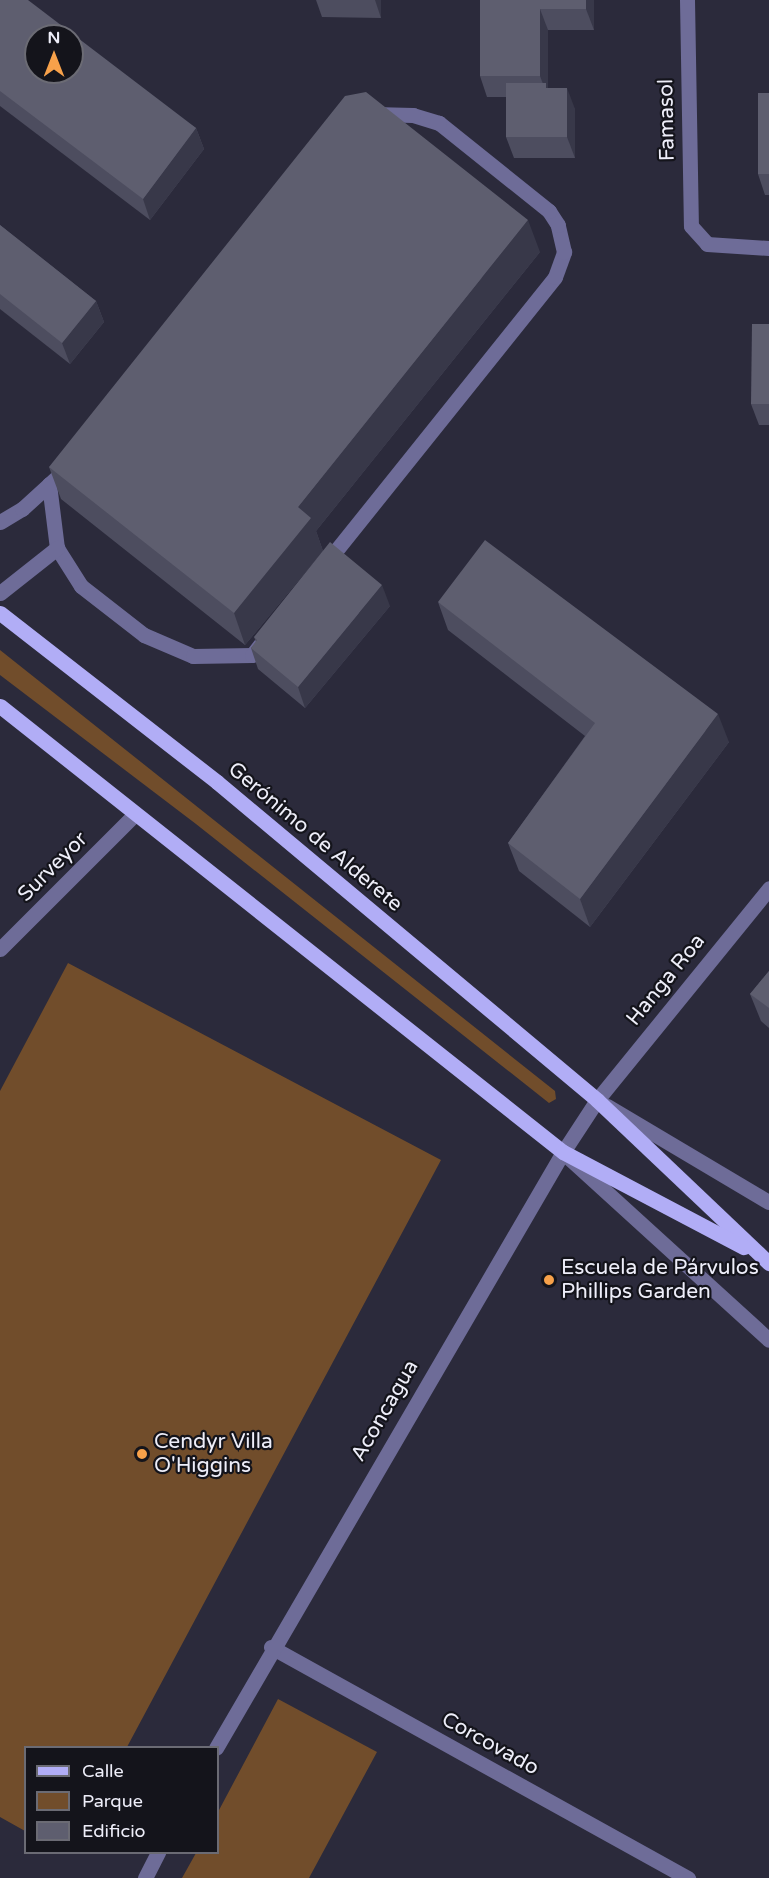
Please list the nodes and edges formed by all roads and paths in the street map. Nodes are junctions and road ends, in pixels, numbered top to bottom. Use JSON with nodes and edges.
{"nodes":[{"id":1,"x":687,"y":0,"type":"edge"},
{"id":2,"x":353,"y":119,"type":"edge"},
{"id":3,"x":769,"y":248,"type":"edge"},
{"id":4,"x":81,"y":455,"type":"edge"},
{"id":5,"x":49,"y":484,"type":"junction"},
{"id":6,"x":0,"y":522,"type":"edge"},
{"id":7,"x":57,"y":548,"type":"junction"},
{"id":8,"x":318,"y":572,"type":"edge"},
{"id":9,"x":0,"y":593,"type":"edge"},
{"id":10,"x":0,"y":613,"type":"edge"},
{"id":11,"x":274,"y":627,"type":"edge"},
{"id":12,"x":0,"y":706,"type":"edge"},
{"id":13,"x":135,"y":814,"type":"junction"},
{"id":14,"x":769,"y":888,"type":"edge"},
{"id":15,"x":0,"y":949,"type":"edge"},
{"id":16,"x":597,"y":1100,"type":"junction"},
{"id":17,"x":563,"y":1152,"type":"junction"},
{"id":18,"x":769,"y":1202,"type":"edge"},
{"id":19,"x":764,"y":1259,"type":"edge"},
{"id":20,"x":769,"y":1340,"type":"edge"},
{"id":21,"x":271,"y":1647,"type":"junction"},
{"id":22,"x":217,"y":1746,"type":"edge"},
{"id":23,"x":157,"y":1854,"type":"edge"},
{"id":24,"x":145,"y":1878,"type":"edge"},
{"id":25,"x":688,"y":1878,"type":"edge"}],
"edges":[{"from":1,"to":3,"type":"street","name":"Famasol"},
{"from":2,"to":8,"type":"street"},
{"from":4,"to":5,"type":"street"},
{"from":5,"to":6,"type":"street"},
{"from":5,"to":7,"type":"street"},
{"from":7,"to":9,"type":"street"},
{"from":7,"to":11,"type":"street"},
{"from":10,"to":16,"type":"main road","name":"Gerónimo de Alderete"},
{"from":12,"to":13,"type":"main road","name":"Gerónimo de Alderete"},
{"from":13,"to":15,"type":"street","name":"Surveyor"},
{"from":13,"to":17,"type":"main road","name":"Gerónimo de Alderete"},
{"from":14,"to":16,"type":"street","name":"Hanga Roa"},
{"from":16,"to":17,"type":"street","name":"Aconcagua"},
{"from":16,"to":18,"type":"street","name":"Gerónimo de Alderete"},
{"from":16,"to":19,"type":"main road","name":"Gerónimo de Alderete"},
{"from":17,"to":19,"type":"main road","name":"Gerónimo de Alderete"},
{"from":17,"to":20,"type":"street","name":"Gerónimo de Alderete"},
{"from":17,"to":21,"type":"street","name":"Aconcagua"},
{"from":21,"to":22,"type":"street","name":"Aconcagua"},
{"from":21,"to":25,"type":"street","name":"Corcovado"},
{"from":23,"to":24,"type":"street"}]}
